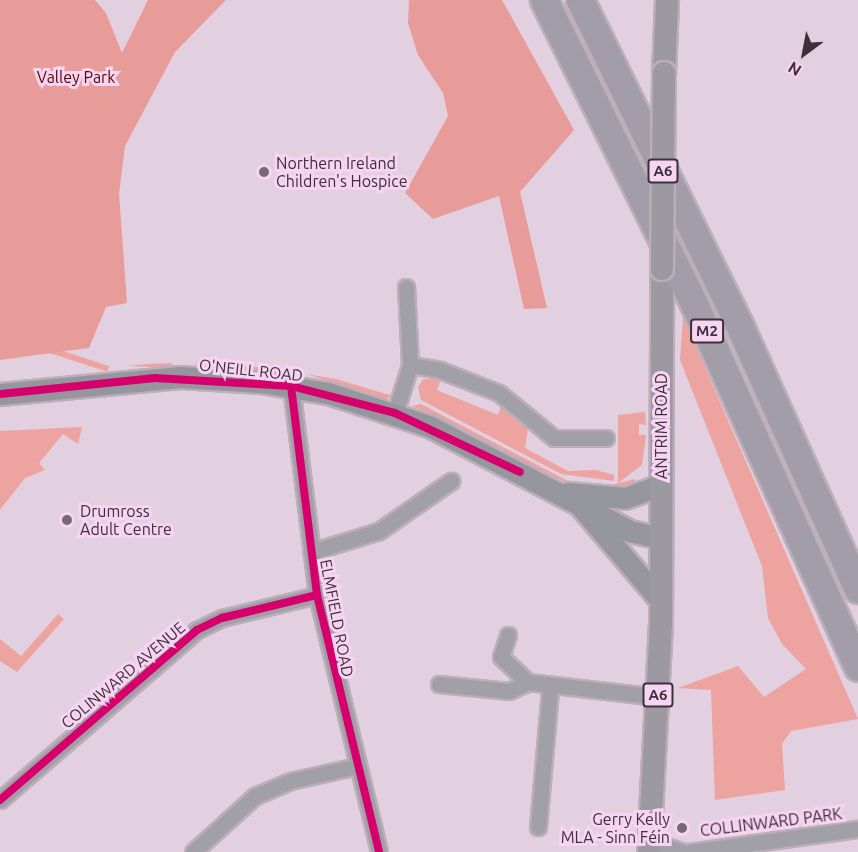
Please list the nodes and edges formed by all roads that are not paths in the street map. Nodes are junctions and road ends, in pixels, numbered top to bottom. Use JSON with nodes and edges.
{"nodes":[{"id":1,"x":544,"y":0,"type":"edge"},
{"id":2,"x":580,"y":0,"type":"edge"},
{"id":3,"x":667,"y":0,"type":"edge"},
{"id":4,"x":406,"y":287,"type":"dead end"},
{"id":5,"x":410,"y":365,"type":"junction"},
{"id":6,"x":291,"y":386,"type":"junction"},
{"id":7,"x":0,"y":394,"type":"edge"},
{"id":8,"x":395,"y":413,"type":"junction"},
{"id":9,"x":606,"y":438,"type":"dead end"},
{"id":10,"x":452,"y":481,"type":"dead end"},
{"id":11,"x":661,"y":485,"type":"junction"},
{"id":12,"x":555,"y":492,"type":"junction"},
{"id":13,"x":579,"y":505,"type":"junction"},
{"id":14,"x":660,"y":538,"type":"junction"},
{"id":15,"x":310,"y":552,"type":"junction"},
{"id":16,"x":858,"y":589,"type":"edge"},
{"id":17,"x":317,"y":595,"type":"junction"},
{"id":18,"x":661,"y":601,"type":"junction"},
{"id":19,"x":508,"y":635,"type":"dead end"},
{"id":20,"x":858,"y":667,"type":"edge"},
{"id":21,"x":528,"y":682,"type":"junction"},
{"id":22,"x":439,"y":684,"type":"dead end"},
{"id":23,"x":550,"y":689,"type":"junction"},
{"id":24,"x":658,"y":697,"type":"junction"},
{"id":25,"x":357,"y":766,"type":"junction"},
{"id":26,"x":0,"y":800,"type":"edge"},
{"id":27,"x":538,"y":827,"type":"dead end"},
{"id":28,"x":858,"y":829,"type":"edge"},
{"id":29,"x":650,"y":843,"type":"edge"},
{"id":30,"x":193,"y":852,"type":"edge"},
{"id":31,"x":379,"y":852,"type":"edge"},
{"id":32,"x":683,"y":852,"type":"edge"},
{"id":33,"x":689,"y":852,"type":"edge"}],
"edges":[{"from":1,"to":20,"type":"highway","number":"M2"},
{"from":2,"to":16,"type":"highway","number":"M2"},
{"from":3,"to":11,"type":"main road","name":"ANTRIM ROAD","number":"A6","bridge":true},
{"from":4,"to":5,"type":"street"},
{"from":5,"to":8,"type":"street"},
{"from":5,"to":9,"type":"street"},
{"from":6,"to":7,"type":"main road","name":"O'NEILL ROAD"},
{"from":6,"to":8,"type":"main road","name":"O'NEILL ROAD"},
{"from":6,"to":15,"type":"street","name":"ELMFIELD ROAD"},
{"from":8,"to":12,"type":"main road","name":"O'NEILL ROAD"},
{"from":10,"to":15,"type":"street"},
{"from":11,"to":12,"type":"main road"},
{"from":11,"to":14,"type":"main road","name":"ANTRIM ROAD","number":"A6"},
{"from":12,"to":13,"type":"main road","name":"O'NEILL ROAD"},
{"from":13,"to":14,"type":"main road","name":"O'NEILL ROAD"},
{"from":13,"to":18,"type":"main road"},
{"from":14,"to":18,"type":"main road","name":"ANTRIM ROAD","number":"A6"},
{"from":15,"to":17,"type":"street","name":"ELMFIELD ROAD"},
{"from":17,"to":25,"type":"street","name":"ELMFIELD ROAD"},
{"from":17,"to":26,"type":"street","name":"COLINWARD AVENUE"},
{"from":18,"to":24,"type":"main road","name":"ANTRIM ROAD","number":"A6"},
{"from":19,"to":21,"type":"street"},
{"from":21,"to":22,"type":"street"},
{"from":21,"to":23,"type":"street"},
{"from":23,"to":24,"type":"street"},
{"from":23,"to":27,"type":"street"},
{"from":24,"to":29,"type":"main road","name":"ANTRIM ROAD","number":"A6"},
{"from":25,"to":30,"type":"street"},
{"from":25,"to":31,"type":"street","name":"ELMFIELD ROAD"},
{"from":28,"to":33,"type":"street","name":"COLLINWARD PARK"},
{"from":29,"to":32,"type":"street","name":"COLLINWARD PARK"}]}
